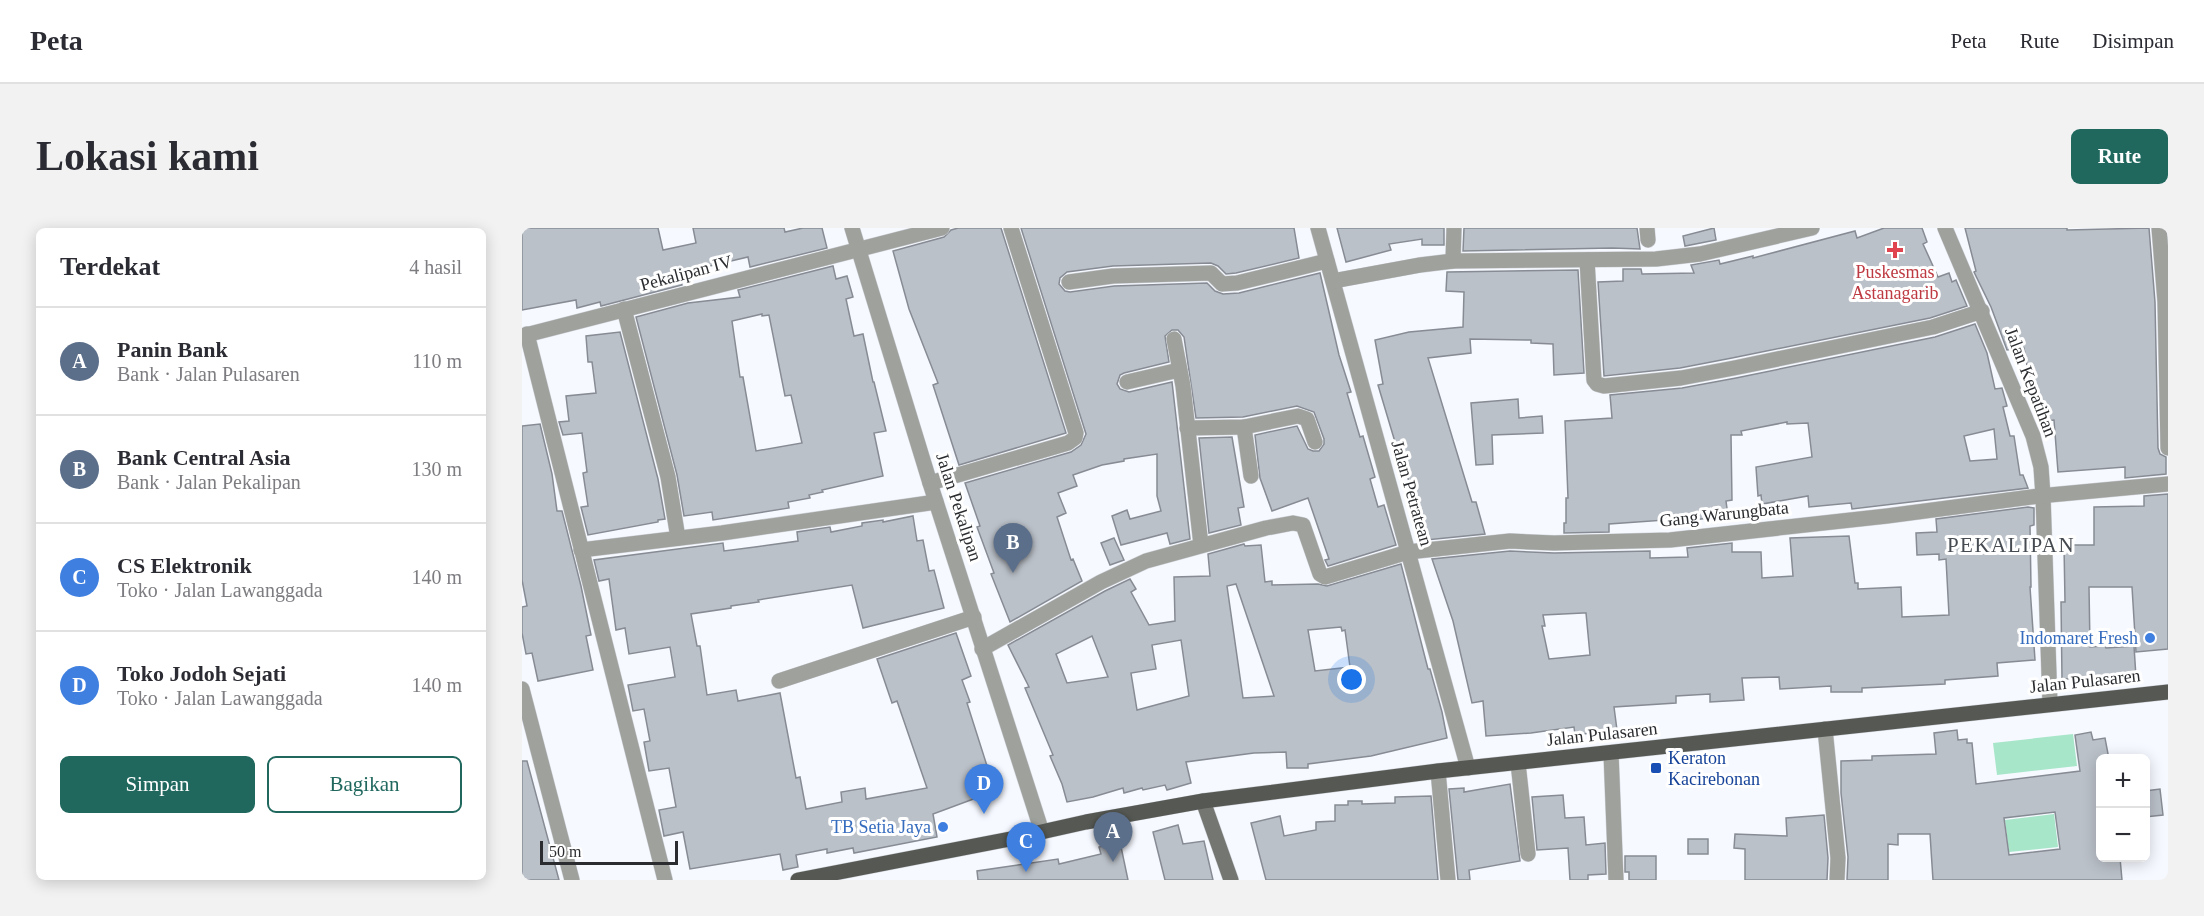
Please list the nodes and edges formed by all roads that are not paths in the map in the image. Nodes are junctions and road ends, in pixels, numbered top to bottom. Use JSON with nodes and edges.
{"nodes":[{"id":1,"x":852,"y":228,"type":"edge"},
{"id":2,"x":942,"y":228,"type":"edge"},
{"id":3,"x":1011,"y":228,"type":"edge"},
{"id":4,"x":1318,"y":228,"type":"edge"},
{"id":5,"x":1454,"y":228,"type":"edge"},
{"id":6,"x":1812,"y":228,"type":"edge"},
{"id":7,"x":1945,"y":228,"type":"edge"},
{"id":8,"x":2159,"y":228,"type":"edge"},
{"id":9,"x":859,"y":248,"type":"junction"},
{"id":10,"x":1587,"y":260,"type":"junction"},
{"id":11,"x":1327,"y":261,"type":"junction"},
{"id":12,"x":1453,"y":261,"type":"junction"},
{"id":13,"x":1333,"y":281,"type":"junction"},
{"id":14,"x":1070,"y":282,"type":"dead end"},
{"id":15,"x":624,"y":309,"type":"junction"},
{"id":16,"x":1982,"y":311,"type":"junction"},
{"id":17,"x":525,"y":335,"type":"edge"},
{"id":18,"x":1174,"y":339,"type":"dead end"},
{"id":19,"x":2167,"y":366,"type":"edge"},
{"id":20,"x":1179,"y":370,"type":"junction"},
{"id":21,"x":1127,"y":382,"type":"dead end"},
{"id":22,"x":1244,"y":427,"type":"junction"},
{"id":23,"x":1187,"y":428,"type":"junction"},
{"id":24,"x":1315,"y":442,"type":"dead end"},
{"id":25,"x":2168,"y":448,"type":"edge"},
{"id":26,"x":1251,"y":476,"type":"dead end"},
{"id":27,"x":930,"y":483,"type":"junction"},
{"id":28,"x":2168,"y":484,"type":"edge"},
{"id":29,"x":2043,"y":496,"type":"junction"},
{"id":30,"x":936,"y":502,"type":"junction"},
{"id":31,"x":678,"y":538,"type":"junction"},
{"id":32,"x":1201,"y":545,"type":"junction"},
{"id":33,"x":581,"y":550,"type":"junction"},
{"id":34,"x":1408,"y":552,"type":"junction"},
{"id":35,"x":974,"y":617,"type":"junction"},
{"id":36,"x":982,"y":649,"type":"junction"},
{"id":37,"x":780,"y":681,"type":"dead end"},
{"id":38,"x":522,"y":688,"type":"edge"},
{"id":39,"x":2168,"y":692,"type":"edge"},
{"id":40,"x":2050,"y":704,"type":"junction"},
{"id":41,"x":1825,"y":729,"type":"junction"},
{"id":42,"x":1611,"y":753,"type":"junction"},
{"id":43,"x":1518,"y":763,"type":"junction"},
{"id":44,"x":1468,"y":768,"type":"junction"},
{"id":45,"x":1438,"y":771,"type":"junction"},
{"id":46,"x":1203,"y":801,"type":"junction"},
{"id":47,"x":1042,"y":832,"type":"junction"},
{"id":48,"x":1528,"y":854,"type":"dead end"},
{"id":49,"x":852,"y":875,"type":"edge"},
{"id":50,"x":572,"y":880,"type":"edge"},
{"id":51,"x":665,"y":880,"type":"edge"},
{"id":52,"x":798,"y":880,"type":"edge"},
{"id":53,"x":1231,"y":880,"type":"edge"},
{"id":54,"x":1448,"y":880,"type":"edge"},
{"id":55,"x":1616,"y":880,"type":"edge"},
{"id":56,"x":1837,"y":880,"type":"edge"}],
"edges":[{"from":1,"to":9,"type":"street","name":"Jalan Pekalipan"},
{"from":2,"to":9,"type":"street","name":"Pekalipan IV"},
{"from":3,"to":27,"type":"street"},
{"from":4,"to":11,"type":"street","name":"Jalan Petratean"},
{"from":5,"to":12,"type":"street"},
{"from":6,"to":10,"type":"street"},
{"from":7,"to":16,"type":"street","name":"Jalan Kepatihan"},
{"from":8,"to":19,"type":"street"},
{"from":9,"to":15,"type":"street","name":"Pekalipan IV"},
{"from":9,"to":27,"type":"street","name":"Jalan Pekalipan"},
{"from":10,"to":12,"type":"street"},
{"from":10,"to":16,"type":"street"},
{"from":11,"to":13,"type":"street","name":"Jalan Petratean"},
{"from":11,"to":14,"type":"street"},
{"from":12,"to":13,"type":"street"},
{"from":13,"to":34,"type":"street","name":"Jalan Petratean"},
{"from":15,"to":17,"type":"street","name":"Pekalipan IV"},
{"from":15,"to":31,"type":"street"},
{"from":16,"to":29,"type":"street","name":"Jalan Kepatihan"},
{"from":17,"to":33,"type":"street"},
{"from":18,"to":20,"type":"street"},
{"from":19,"to":25,"type":"street"},
{"from":20,"to":21,"type":"street"},
{"from":20,"to":23,"type":"street"},
{"from":22,"to":23,"type":"street"},
{"from":22,"to":24,"type":"street"},
{"from":22,"to":26,"type":"street"},
{"from":23,"to":32,"type":"street"},
{"from":27,"to":30,"type":"street","name":"Jalan Pekalipan"},
{"from":28,"to":29,"type":"street","name":"Gang Warungbata"},
{"from":29,"to":34,"type":"street","name":"Gang Warungbata"},
{"from":29,"to":40,"type":"street","name":"Jalan Kepatihan"},
{"from":30,"to":31,"type":"street"},
{"from":30,"to":35,"type":"street","name":"Jalan Pekalipan"},
{"from":31,"to":33,"type":"street"},
{"from":32,"to":34,"type":"street","name":"Gang Warungbata"},
{"from":32,"to":36,"type":"street"},
{"from":33,"to":51,"type":"street"},
{"from":34,"to":44,"type":"street","name":"Jalan Petratean"},
{"from":35,"to":36,"type":"street","name":"Jalan Pekalipan"},
{"from":35,"to":37,"type":"street"},
{"from":36,"to":47,"type":"street","name":"Jalan Pekalipan"},
{"from":38,"to":50,"type":"street"},
{"from":39,"to":40,"type":"main road","name":"Jalan Pulasaren"},
{"from":40,"to":41,"type":"main road","name":"Jalan Pulasaren"},
{"from":41,"to":42,"type":"main road","name":"Jalan Pulasaren"},
{"from":41,"to":56,"type":"street"},
{"from":42,"to":43,"type":"main road","name":"Jalan Pulasaren"},
{"from":42,"to":55,"type":"street"},
{"from":43,"to":44,"type":"main road","name":"Jalan Pulasaren"},
{"from":43,"to":48,"type":"street"},
{"from":44,"to":45,"type":"main road","name":"Jalan Pulasaren"},
{"from":45,"to":46,"type":"main road","name":"Jalan Pulasaren"},
{"from":45,"to":54,"type":"street"},
{"from":46,"to":47,"type":"main road","name":"Jalan Pulasaren"},
{"from":46,"to":53,"type":"street"},
{"from":47,"to":49,"type":"main road","name":"Jalan Pulasaren"},
{"from":49,"to":52,"type":"main road","name":"Jalan Pulasaren"}]}
